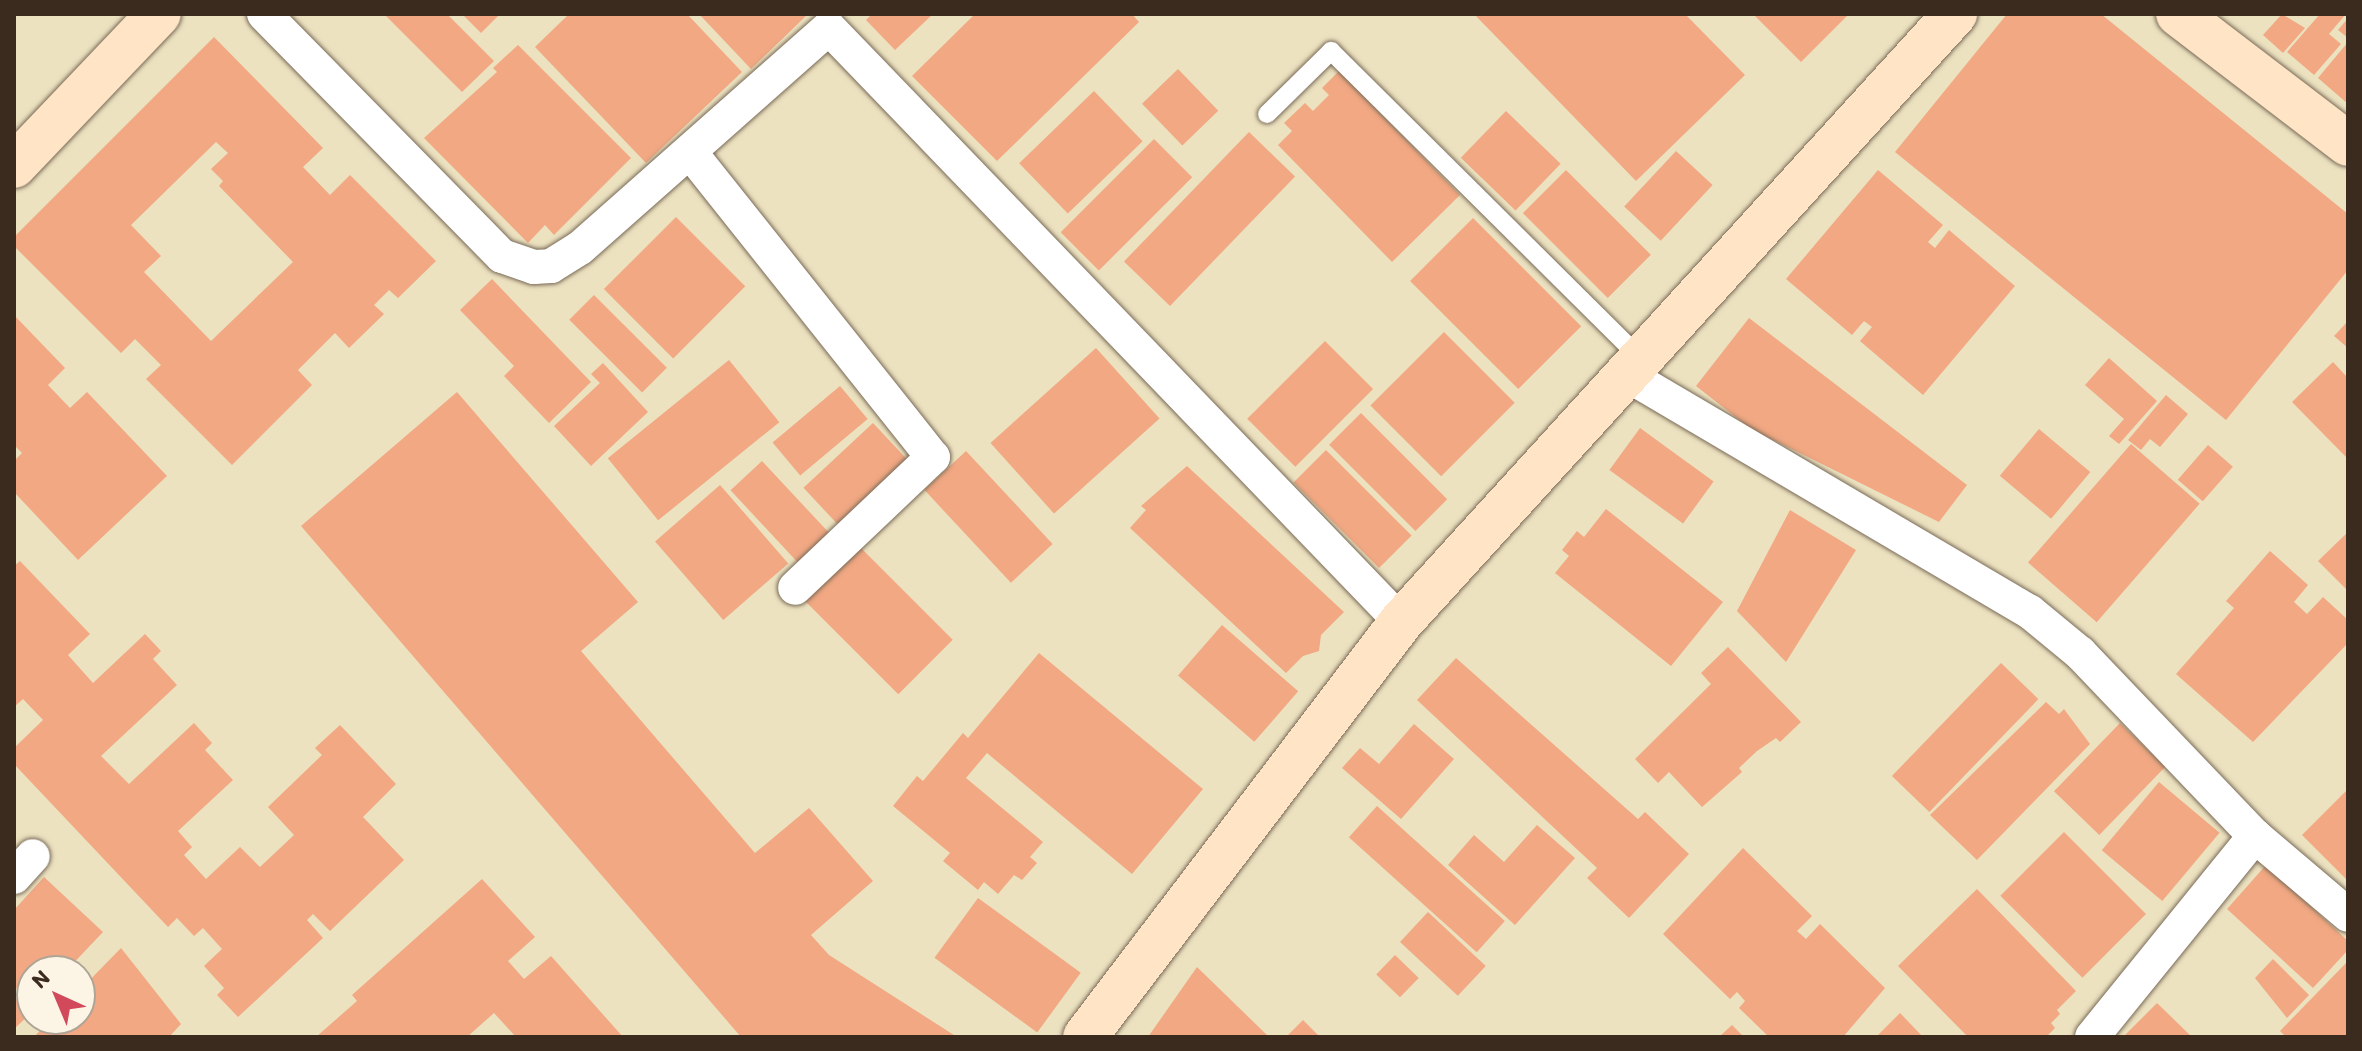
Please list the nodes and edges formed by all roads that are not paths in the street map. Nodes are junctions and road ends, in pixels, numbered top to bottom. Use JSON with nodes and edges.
{"nodes":[{"id":1,"x":159,"y":14,"type":"edge"},
{"id":2,"x":264,"y":14,"type":"edge"},
{"id":3,"x":1955,"y":14,"type":"edge"},
{"id":4,"x":2178,"y":14,"type":"edge"},
{"id":5,"x":1267,"y":114,"type":"dead end"},
{"id":6,"x":2348,"y":144,"type":"edge"},
{"id":7,"x":690,"y":152,"type":"junction"},
{"id":8,"x":14,"y":166,"type":"edge"},
{"id":9,"x":1632,"y":365,"type":"junction"},
{"id":10,"x":795,"y":588,"type":"dead end"},
{"id":11,"x":1401,"y":622,"type":"junction"},
{"id":12,"x":2255,"y":836,"type":"junction"},
{"id":13,"x":2348,"y":915,"type":"edge"},
{"id":14,"x":1085,"y":1037,"type":"edge"},
{"id":15,"x":2092,"y":1037,"type":"edge"}],
"edges":[{"from":1,"to":8,"type":"street"},
{"from":2,"to":7,"type":"street"},
{"from":3,"to":9,"type":"street"},
{"from":4,"to":6,"type":"street"},
{"from":5,"to":9,"type":"lane"},
{"from":7,"to":10,"type":"street"},
{"from":7,"to":11,"type":"street"},
{"from":9,"to":11,"type":"street"},
{"from":9,"to":12,"type":"street"},
{"from":11,"to":14,"type":"street"},
{"from":12,"to":13,"type":"street"},
{"from":12,"to":15,"type":"street"}]}
